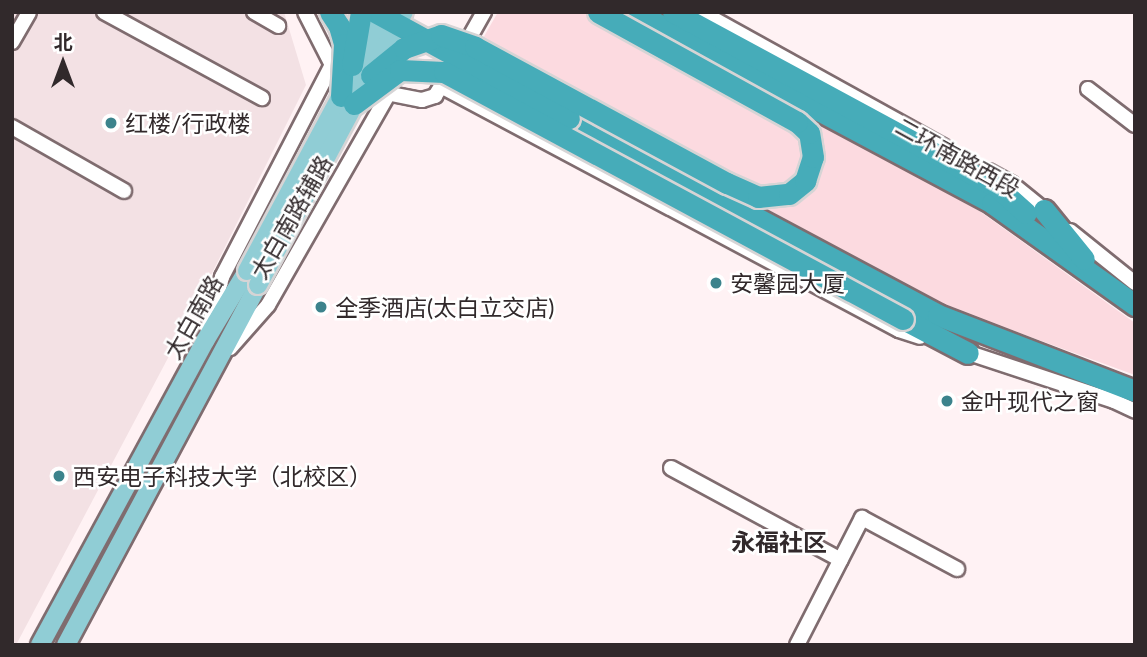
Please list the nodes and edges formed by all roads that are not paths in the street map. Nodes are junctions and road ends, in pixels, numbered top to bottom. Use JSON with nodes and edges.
{"nodes":[{"id":1,"x":29,"y":12,"type":"edge"},
{"id":2,"x":104,"y":12,"type":"edge"},
{"id":3,"x":254,"y":12,"type":"edge"},
{"id":4,"x":305,"y":12,"type":"edge"},
{"id":5,"x":330,"y":12,"type":"edge"},
{"id":6,"x":361,"y":12,"type":"edge"},
{"id":7,"x":374,"y":12,"type":"edge"},
{"id":8,"x":386,"y":12,"type":"edge"},
{"id":9,"x":404,"y":12,"type":"edge"},
{"id":10,"x":484,"y":12,"type":"edge"},
{"id":11,"x":598,"y":12,"type":"edge"},
{"id":12,"x":635,"y":12,"type":"edge"},
{"id":13,"x":673,"y":12,"type":"edge"},
{"id":14,"x":701,"y":12,"type":"edge"},
{"id":15,"x":278,"y":26,"type":"dead end"},
{"id":16,"x":12,"y":42,"type":"edge"},
{"id":17,"x":332,"y":65,"type":"junction"},
{"id":18,"x":697,"y":67,"type":"junction"},
{"id":19,"x":744,"y":71,"type":"junction"},
{"id":20,"x":370,"y":75,"type":"junction"},
{"id":21,"x":441,"y":86,"type":"junction"},
{"id":22,"x":1088,"y":89,"type":"dead end"},
{"id":23,"x":348,"y":95,"type":"junction"},
{"id":24,"x":387,"y":96,"type":"junction"},
{"id":25,"x":262,"y":98,"type":"dead end"},
{"id":26,"x":776,"y":108,"type":"junction"},
{"id":27,"x":1135,"y":125,"type":"edge"},
{"id":28,"x":12,"y":127,"type":"edge"},
{"id":29,"x":672,"y":154,"type":"junction"},
{"id":30,"x":687,"y":182,"type":"junction"},
{"id":31,"x":727,"y":183,"type":"junction"},
{"id":32,"x":124,"y":191,"type":"dead end"},
{"id":33,"x":995,"y":195,"type":"junction"},
{"id":34,"x":1044,"y":210,"type":"junction"},
{"id":35,"x":253,"y":278,"type":"junction"},
{"id":36,"x":1103,"y":282,"type":"junction"},
{"id":37,"x":1135,"y":283,"type":"edge"},
{"id":38,"x":1135,"y":305,"type":"edge"},
{"id":39,"x":205,"y":341,"type":"junction"},
{"id":40,"x":968,"y":353,"type":"junction"},
{"id":41,"x":224,"y":354,"type":"junction"},
{"id":42,"x":1135,"y":391,"type":"edge"},
{"id":43,"x":1135,"y":411,"type":"edge"},
{"id":44,"x":671,"y":468,"type":"dead end"},
{"id":45,"x":841,"y":560,"type":"junction"},
{"id":46,"x":957,"y":569,"type":"dead end"},
{"id":47,"x":40,"y":645,"type":"edge"},
{"id":48,"x":66,"y":645,"type":"edge"},
{"id":49,"x":797,"y":645,"type":"edge"}],
"edges":[{"from":1,"to":16,"type":"street"},
{"from":2,"to":25,"type":"street"},
{"from":3,"to":15,"type":"street"},
{"from":4,"to":17,"type":"street"},
{"from":5,"to":23,"type":"highway","bridge":true},
{"from":6,"to":23,"type":"highway","bridge":true},
{"from":7,"to":30,"type":"highway","bridge":true},
{"from":8,"to":23,"type":"main road","name":"太白南路","bridge":true},
{"from":9,"to":20,"type":"main road","name":"太白南路","bridge":true},
{"from":10,"to":21,"type":"street"},
{"from":11,"to":18,"type":"highway","bridge":true},
{"from":12,"to":19,"type":"highway","name":"二环南路西段"},
{"from":13,"to":33,"type":"highway"},
{"from":14,"to":34,"type":"street"},
{"from":17,"to":24,"type":"street"},
{"from":17,"to":39,"type":"street","name":"太白南路辅路"},
{"from":18,"to":19,"type":"highway"},
{"from":18,"to":26,"type":"highway","bridge":true},
{"from":19,"to":26,"type":"highway"},
{"from":19,"to":33,"type":"highway","name":"二环南路西段"},
{"from":20,"to":23,"type":"main road","name":"太白南路","bridge":true},
{"from":20,"to":29,"type":"highway","bridge":true},
{"from":21,"to":24,"type":"street"},
{"from":21,"to":40,"type":"street"},
{"from":22,"to":27,"type":"street"},
{"from":23,"to":35,"type":"main road","name":"太白南路","bridge":true},
{"from":23,"to":40,"type":"highway","bridge":true},
{"from":24,"to":41,"type":"street","name":"太白南路辅路"},
{"from":26,"to":31,"type":"highway","bridge":true},
{"from":28,"to":32,"type":"street"},
{"from":29,"to":30,"type":"highway"},
{"from":29,"to":31,"type":"highway","bridge":true},
{"from":30,"to":31,"type":"highway"},
{"from":30,"to":42,"type":"highway"},
{"from":33,"to":36,"type":"highway","name":"二环南路西段"},
{"from":34,"to":36,"type":"highway"},
{"from":34,"to":37,"type":"street"},
{"from":35,"to":39,"type":"main road","name":"太白南路"},
{"from":35,"to":41,"type":"main road","name":"太白南路"},
{"from":36,"to":38,"type":"highway","name":"二环南路西段"},
{"from":39,"to":47,"type":"main road","name":"太白南路"},
{"from":40,"to":43,"type":"street"},
{"from":41,"to":48,"type":"main road","name":"太白南路"},
{"from":44,"to":45,"type":"street"},
{"from":45,"to":46,"type":"street"},
{"from":45,"to":49,"type":"street"}]}
